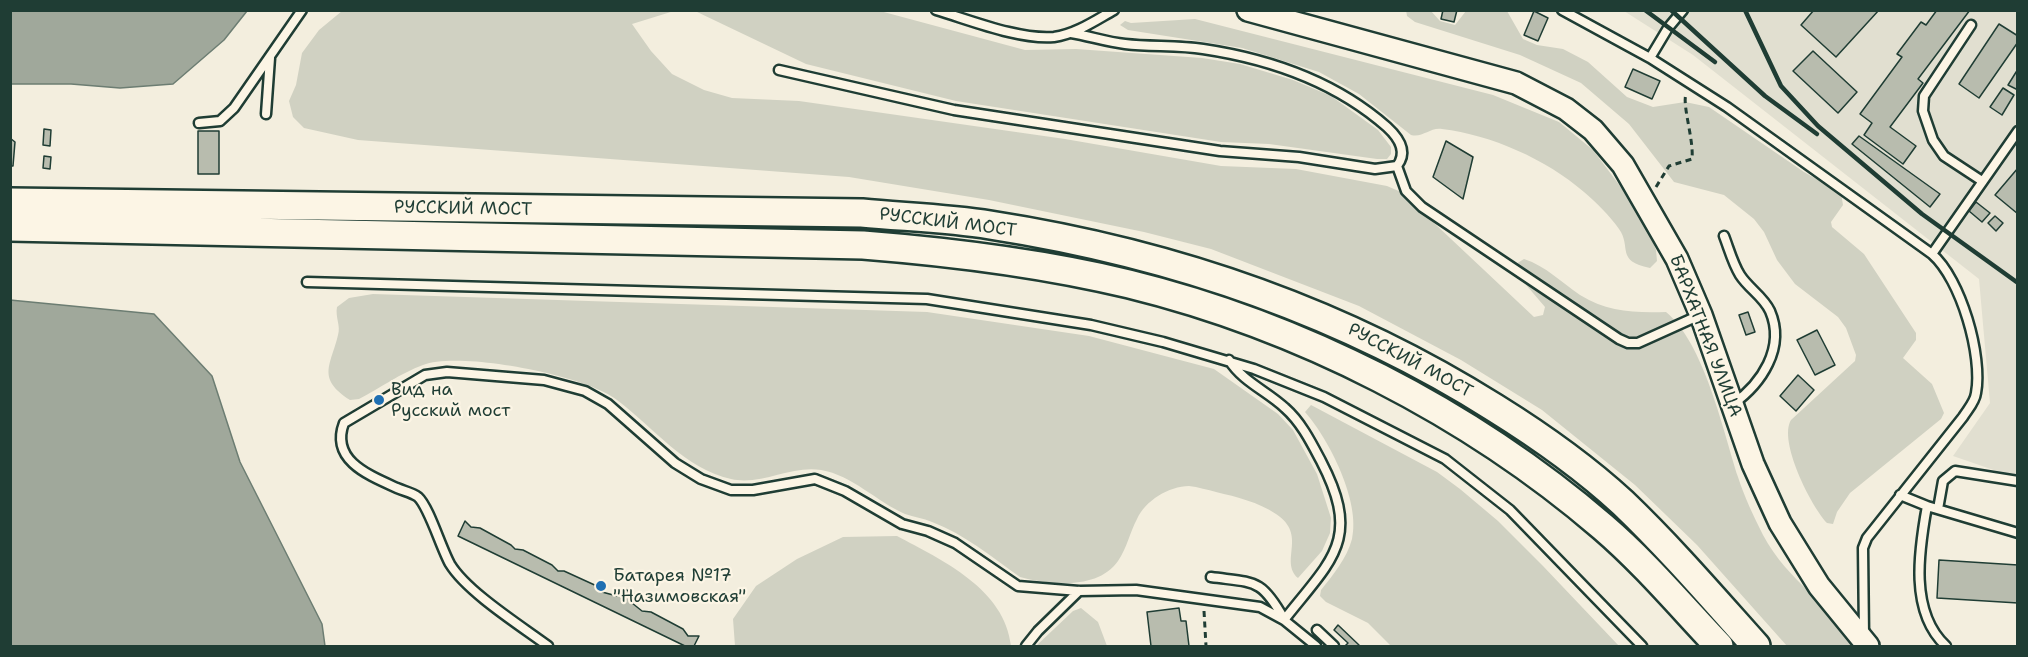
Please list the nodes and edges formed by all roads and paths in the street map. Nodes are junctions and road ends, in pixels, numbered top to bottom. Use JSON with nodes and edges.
{"nodes":[{"id":1,"x":302,"y":10,"type":"edge"},
{"id":2,"x":936,"y":10,"type":"edge"},
{"id":3,"x":1114,"y":10,"type":"edge"},
{"id":4,"x":1248,"y":10,"type":"edge"},
{"id":5,"x":1562,"y":10,"type":"edge"},
{"id":6,"x":1683,"y":10,"type":"edge"},
{"id":7,"x":1971,"y":25,"type":"dead end"},
{"id":8,"x":1071,"y":33,"type":"junction"},
{"id":9,"x":270,"y":57,"type":"junction"},
{"id":10,"x":1650,"y":58,"type":"junction"},
{"id":11,"x":778,"y":70,"type":"dead end"},
{"id":12,"x":1691,"y":84,"type":"junction"},
{"id":13,"x":266,"y":114,"type":"dead end"},
{"id":14,"x":199,"y":123,"type":"dead end"},
{"id":15,"x":2018,"y":131,"type":"edge"},
{"id":16,"x":1396,"y":166,"type":"junction"},
{"id":17,"x":1982,"y":182,"type":"junction"},
{"id":18,"x":10,"y":202,"type":"edge"},
{"id":19,"x":1646,"y":203,"type":"junction"},
{"id":20,"x":10,"y":227,"type":"edge"},
{"id":21,"x":1724,"y":236,"type":"dead end"},
{"id":22,"x":1932,"y":254,"type":"junction"},
{"id":23,"x":308,"y":282,"type":"dead end"},
{"id":24,"x":1701,"y":315,"type":"junction"},
{"id":25,"x":1229,"y":360,"type":"junction"},
{"id":26,"x":1733,"y":405,"type":"junction"},
{"id":27,"x":2018,"y":481,"type":"edge"},
{"id":28,"x":1900,"y":495,"type":"junction"},
{"id":29,"x":1927,"y":506,"type":"junction"},
{"id":30,"x":1938,"y":509,"type":"junction"},
{"id":31,"x":2018,"y":533,"type":"edge"},
{"id":32,"x":1211,"y":576,"type":"dead end"},
{"id":33,"x":1079,"y":591,"type":"junction"},
{"id":34,"x":1202,"y":598,"type":"junction"},
{"id":35,"x":1284,"y":620,"type":"junction"},
{"id":36,"x":1317,"y":630,"type":"dead end"},
{"id":37,"x":1866,"y":644,"type":"edge"},
{"id":38,"x":548,"y":646,"type":"edge"},
{"id":39,"x":1026,"y":646,"type":"edge"},
{"id":40,"x":1206,"y":646,"type":"edge"},
{"id":41,"x":1316,"y":646,"type":"edge"},
{"id":42,"x":1334,"y":646,"type":"edge"},
{"id":43,"x":1642,"y":646,"type":"edge"},
{"id":44,"x":1719,"y":646,"type":"edge"},
{"id":45,"x":1756,"y":646,"type":"edge"},
{"id":46,"x":1946,"y":646,"type":"edge"}],
"edges":[{"from":1,"to":9,"type":"lane"},
{"from":2,"to":8,"type":"lane"},
{"from":3,"to":8,"type":"lane"},
{"from":4,"to":19,"type":"street","name":"БАРХАТНАЯ УЛИЦА"},
{"from":5,"to":10,"type":"lane"},
{"from":6,"to":10,"type":"lane"},
{"from":7,"to":17,"type":"lane"},
{"from":8,"to":16,"type":"lane"},
{"from":9,"to":13,"type":"lane"},
{"from":9,"to":14,"type":"lane"},
{"from":10,"to":12,"type":"lane"},
{"from":11,"to":16,"type":"lane"},
{"from":12,"to":19,"type":"path"},
{"from":12,"to":22,"type":"lane"},
{"from":15,"to":17,"type":"lane"},
{"from":16,"to":24,"type":"lane"},
{"from":17,"to":22,"type":"lane"},
{"from":18,"to":45,"type":"main road","name":"РУССКИЙ МОСТ"},
{"from":19,"to":24,"type":"street","name":"БАРХАТНАЯ УЛИЦА"},
{"from":20,"to":44,"type":"main road","name":"РУССКИЙ МОСТ"},
{"from":21,"to":26,"type":"lane"},
{"from":22,"to":28,"type":"lane"},
{"from":23,"to":25,"type":"lane"},
{"from":24,"to":26,"type":"street","name":"БАРХАТНАЯ УЛИЦА"},
{"from":25,"to":35,"type":"lane"},
{"from":25,"to":43,"type":"lane"},
{"from":26,"to":37,"type":"street","name":"БАРХАТНАЯ УЛИЦА"},
{"from":27,"to":30,"type":"lane"},
{"from":28,"to":29,"type":"lane"},
{"from":28,"to":37,"type":"lane"},
{"from":29,"to":30,"type":"lane"},
{"from":29,"to":46,"type":"lane"},
{"from":30,"to":31,"type":"lane"},
{"from":32,"to":35,"type":"lane"},
{"from":33,"to":34,"type":"lane"},
{"from":33,"to":38,"type":"lane"},
{"from":33,"to":39,"type":"lane"},
{"from":34,"to":35,"type":"lane"},
{"from":34,"to":40,"type":"path"},
{"from":35,"to":41,"type":"lane"},
{"from":36,"to":42,"type":"lane"}]}
